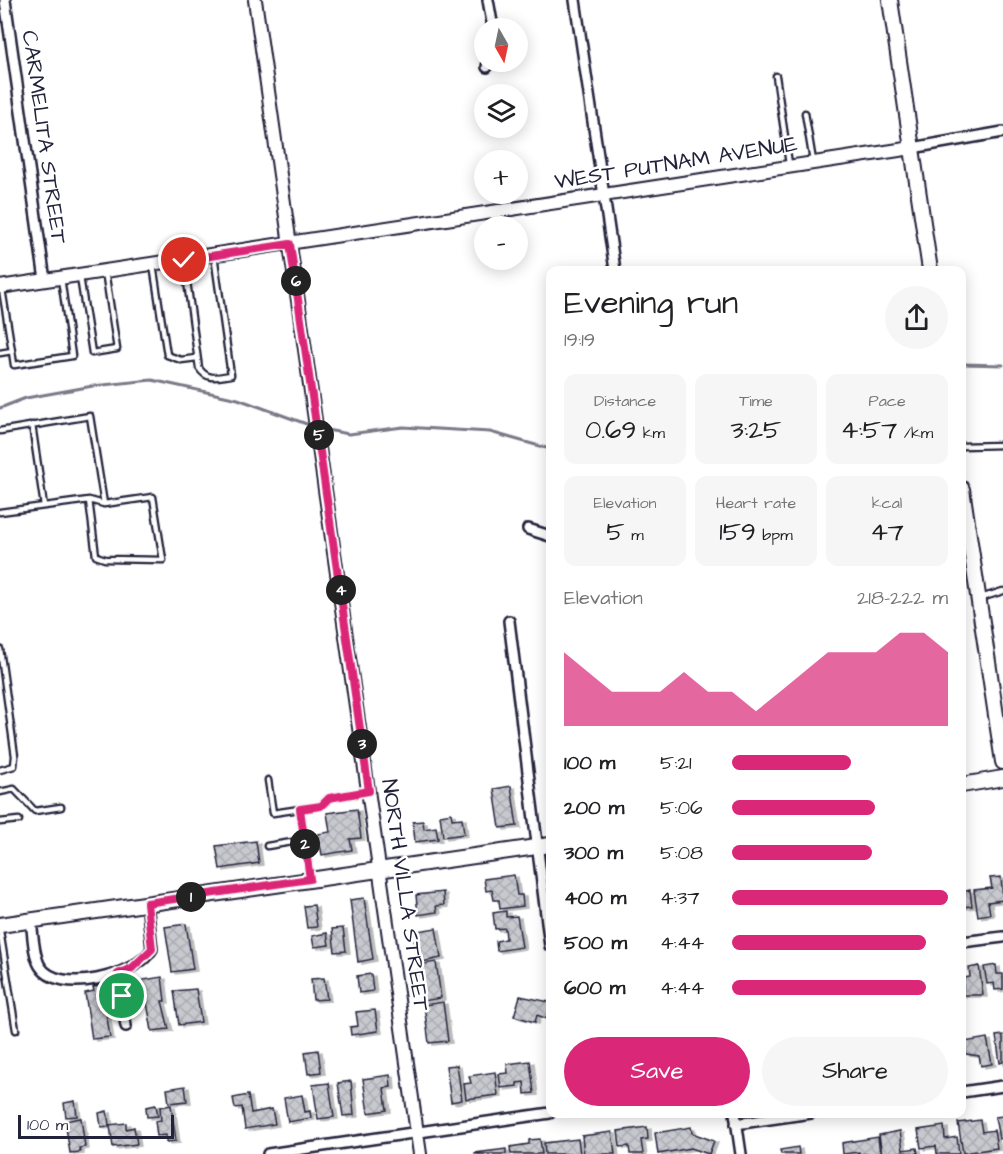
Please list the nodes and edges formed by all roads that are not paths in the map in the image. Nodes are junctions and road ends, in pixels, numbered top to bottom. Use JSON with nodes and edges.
{"nodes":[{"id":1,"x":5,"y":0,"type":"edge"},
{"id":2,"x":255,"y":0,"type":"edge"},
{"id":3,"x":488,"y":0,"type":"edge"},
{"id":4,"x":575,"y":0,"type":"edge"},
{"id":5,"x":890,"y":0,"type":"edge"},
{"id":6,"x":491,"y":18,"type":"edge"},
{"id":7,"x":776,"y":76,"type":"dead end"},
{"id":8,"x":805,"y":113,"type":"dead end"},
{"id":9,"x":1003,"y":132,"type":"edge"},
{"id":10,"x":912,"y":148,"type":"junction"},
{"id":11,"x":813,"y":163,"type":"junction"},
{"id":12,"x":790,"y":167,"type":"junction"},
{"id":13,"x":603,"y":196,"type":"junction"},
{"id":14,"x":290,"y":244,"type":"junction"},
{"id":15,"x":214,"y":255,"type":"junction"},
{"id":16,"x":184,"y":260,"type":"junction"},
{"id":17,"x":153,"y":264,"type":"junction"},
{"id":18,"x":614,"y":266,"type":"edge"},
{"id":19,"x":929,"y":266,"type":"edge"},
{"id":20,"x":105,"y":271,"type":"junction"},
{"id":21,"x":80,"y":275,"type":"junction"},
{"id":22,"x":61,"y":278,"type":"junction"},
{"id":23,"x":45,"y":280,"type":"junction"},
{"id":24,"x":1,"y":287,"type":"edge"},
{"id":25,"x":12,"y":351,"type":"junction"},
{"id":26,"x":0,"y":353,"type":"edge"},
{"id":27,"x":197,"y":358,"type":"junction"},
{"id":28,"x":33,"y":425,"type":"junction"},
{"id":29,"x":0,"y":431,"type":"edge"},
{"id":30,"x":966,"y":446,"type":"edge"},
{"id":31,"x":1003,"y":446,"type":"edge"},
{"id":32,"x":89,"y":500,"type":"junction"},
{"id":33,"x":104,"y":504,"type":"junction"},
{"id":34,"x":44,"y":506,"type":"junction"},
{"id":35,"x":0,"y":512,"type":"edge"},
{"id":36,"x":966,"y":516,"type":"edge"},
{"id":37,"x":528,"y":529,"type":"dead end"},
{"id":38,"x":546,"y":535,"type":"edge"},
{"id":39,"x":1003,"y":591,"type":"edge"},
{"id":40,"x":978,"y":598,"type":"junction"},
{"id":41,"x":509,"y":621,"type":"dead end"},
{"id":42,"x":0,"y":649,"type":"edge"},
{"id":43,"x":1003,"y":762,"type":"edge"},
{"id":44,"x":0,"y":770,"type":"edge"},
{"id":45,"x":1003,"y":778,"type":"edge"},
{"id":46,"x":268,"y":780,"type":"dead end"},
{"id":47,"x":966,"y":784,"type":"edge"},
{"id":48,"x":369,"y":791,"type":"junction"},
{"id":49,"x":0,"y":792,"type":"edge"},
{"id":50,"x":61,"y":807,"type":"dead end"},
{"id":51,"x":300,"y":809,"type":"junction"},
{"id":52,"x":19,"y":820,"type":"dead end"},
{"id":53,"x":0,"y":822,"type":"edge"},
{"id":54,"x":305,"y":840,"type":"junction"},
{"id":55,"x":267,"y":846,"type":"dead end"},
{"id":56,"x":545,"y":846,"type":"edge"},
{"id":57,"x":546,"y":866,"type":"edge"},
{"id":58,"x":380,"y":869,"type":"junction"},
{"id":59,"x":310,"y":879,"type":"junction"},
{"id":60,"x":147,"y":903,"type":"junction"},
{"id":61,"x":31,"y":920,"type":"junction"},
{"id":62,"x":0,"y":925,"type":"edge"},
{"id":63,"x":0,"y":931,"type":"edge"},
{"id":64,"x":1003,"y":937,"type":"edge"},
{"id":65,"x":966,"y":942,"type":"edge"},
{"id":66,"x":118,"y":974,"type":"junction"},
{"id":67,"x":126,"y":1026,"type":"dead end"},
{"id":68,"x":16,"y":1030,"type":"dead end"},
{"id":69,"x":1003,"y":1086,"type":"edge"},
{"id":70,"x":966,"y":1091,"type":"edge"},
{"id":71,"x":546,"y":1114,"type":"edge"},
{"id":72,"x":735,"y":1118,"type":"edge"},
{"id":73,"x":777,"y":1118,"type":"edge"},
{"id":74,"x":736,"y":1124,"type":"junction"},
{"id":75,"x":417,"y":1132,"type":"junction"},
{"id":76,"x":268,"y":1154,"type":"edge"},
{"id":77,"x":420,"y":1154,"type":"edge"},
{"id":78,"x":741,"y":1154,"type":"edge"}],
"edges":[{"from":1,"to":23,"type":"street","name":"CARMELITA STREET"},
{"from":2,"to":14,"type":"street","name":"NORTH VILLA STREET"},
{"from":3,"to":6,"type":"street"},
{"from":4,"to":13,"type":"street"},
{"from":5,"to":10,"type":"main road"},
{"from":7,"to":12,"type":"lane"},
{"from":8,"to":11,"type":"lane"},
{"from":9,"to":10,"type":"street","name":"WEST PUTNAM AVENUE"},
{"from":10,"to":11,"type":"street","name":"WEST PUTNAM AVENUE"},
{"from":10,"to":19,"type":"main road"},
{"from":11,"to":12,"type":"street","name":"WEST PUTNAM AVENUE"},
{"from":12,"to":13,"type":"street","name":"WEST PUTNAM AVENUE"},
{"from":13,"to":14,"type":"street","name":"WEST PUTNAM AVENUE"},
{"from":13,"to":18,"type":"street"},
{"from":14,"to":15,"type":"street","name":"WEST PUTNAM AVENUE"},
{"from":14,"to":48,"type":"street","name":"NORTH VILLA STREET"},
{"from":15,"to":16,"type":"street","name":"WEST PUTNAM AVENUE"},
{"from":15,"to":27,"type":"lane"},
{"from":16,"to":17,"type":"street","name":"WEST PUTNAM AVENUE"},
{"from":16,"to":27,"type":"lane"},
{"from":17,"to":20,"type":"street","name":"WEST PUTNAM AVENUE"},
{"from":17,"to":27,"type":"lane"},
{"from":20,"to":21,"type":"street","name":"WEST PUTNAM AVENUE"},
{"from":20,"to":21,"type":"lane"},
{"from":21,"to":22,"type":"street","name":"WEST PUTNAM AVENUE"},
{"from":22,"to":23,"type":"street","name":"WEST PUTNAM AVENUE"},
{"from":22,"to":25,"type":"lane"},
{"from":23,"to":24,"type":"street","name":"WEST PUTNAM AVENUE"},
{"from":24,"to":25,"type":"lane"},
{"from":25,"to":26,"type":"lane"},
{"from":28,"to":29,"type":"lane"},
{"from":28,"to":33,"type":"lane"},
{"from":28,"to":34,"type":"lane"},
{"from":30,"to":31,"type":"lane"},
{"from":32,"to":33,"type":"lane"},
{"from":32,"to":33,"type":"lane"},
{"from":32,"to":34,"type":"lane"},
{"from":34,"to":35,"type":"lane"},
{"from":36,"to":40,"type":"main road"},
{"from":37,"to":38,"type":"street"},
{"from":39,"to":40,"type":"lane"},
{"from":40,"to":43,"type":"main road"},
{"from":41,"to":56,"type":"street"},
{"from":42,"to":44,"type":"lane"},
{"from":45,"to":47,"type":"main road"},
{"from":46,"to":51,"type":"lane"},
{"from":48,"to":51,"type":"lane"},
{"from":48,"to":58,"type":"street","name":"NORTH VILLA STREET"},
{"from":49,"to":50,"type":"lane"},
{"from":51,"to":54,"type":"lane"},
{"from":52,"to":53,"type":"lane"},
{"from":54,"to":55,"type":"lane"},
{"from":54,"to":59,"type":"lane"},
{"from":56,"to":57,"type":"street"},
{"from":56,"to":58,"type":"main road"},
{"from":58,"to":59,"type":"main road"},
{"from":58,"to":75,"type":"street","name":"NORTH VILLA STREET"},
{"from":59,"to":60,"type":"main road"},
{"from":60,"to":61,"type":"main road"},
{"from":60,"to":66,"type":"street"},
{"from":61,"to":62,"type":"main road"},
{"from":61,"to":66,"type":"street"},
{"from":63,"to":68,"type":"lane"},
{"from":64,"to":65,"type":"street"},
{"from":66,"to":67,"type":"street"},
{"from":69,"to":70,"type":"street"},
{"from":71,"to":75,"type":"street"},
{"from":72,"to":74,"type":"street"},
{"from":73,"to":74,"type":"street"},
{"from":74,"to":78,"type":"street"},
{"from":75,"to":76,"type":"street"},
{"from":75,"to":77,"type":"street","name":"NORTH VILLA STREET"}]}
